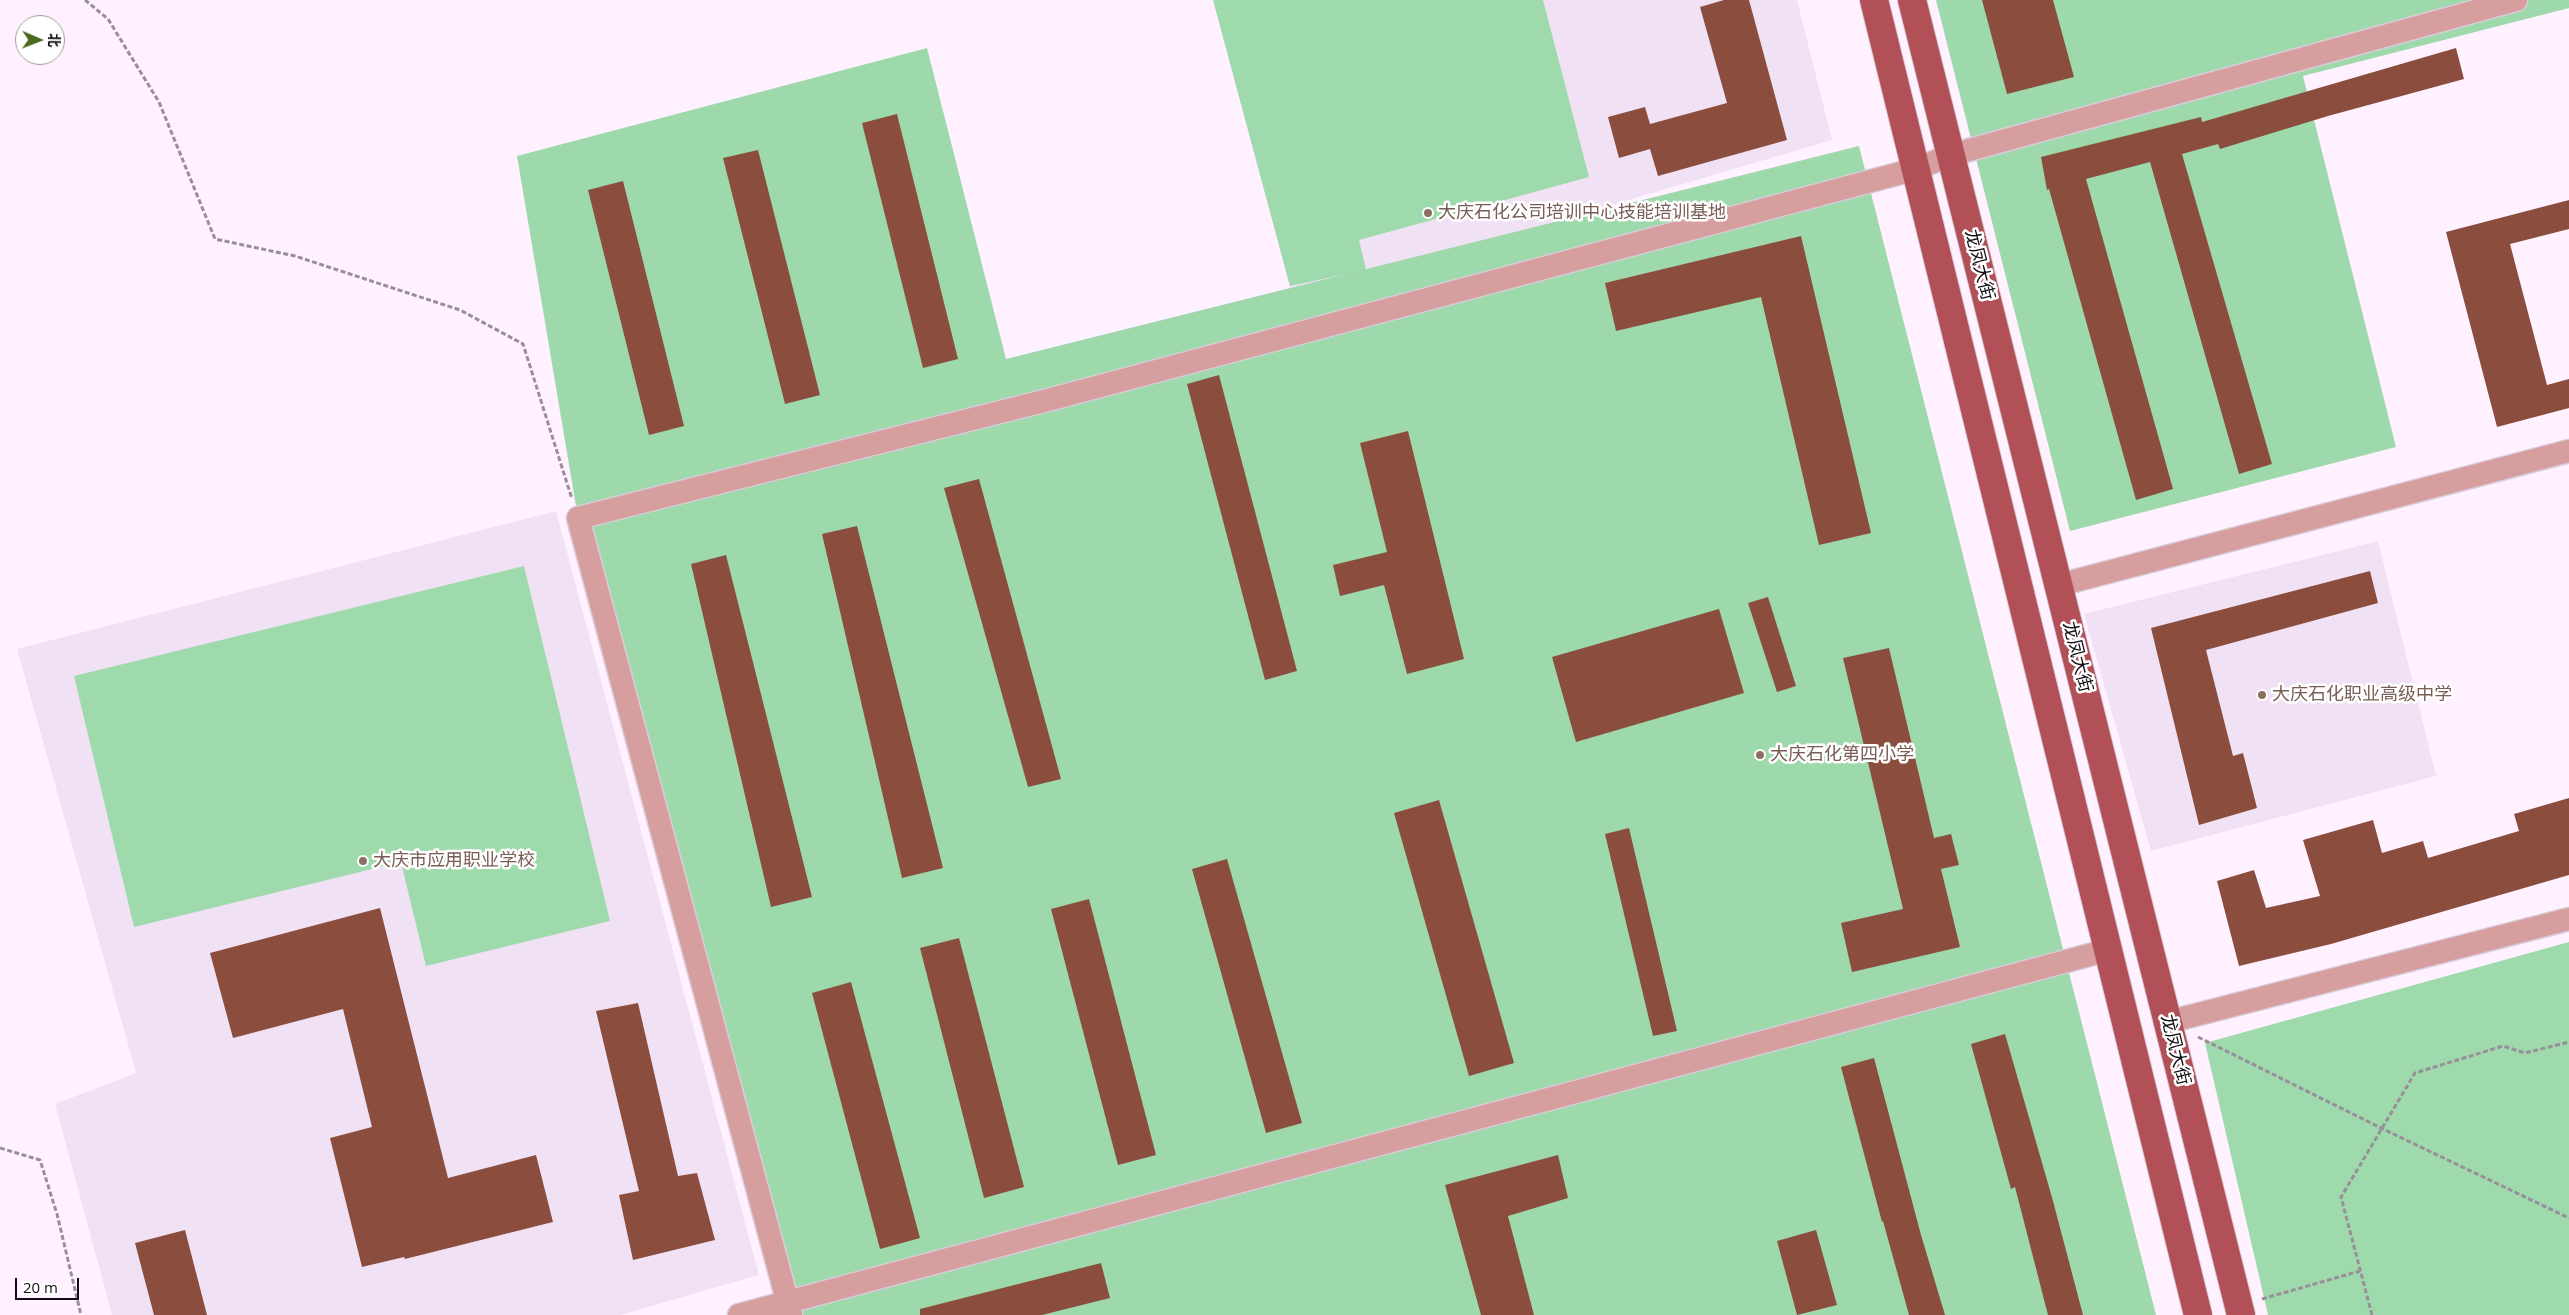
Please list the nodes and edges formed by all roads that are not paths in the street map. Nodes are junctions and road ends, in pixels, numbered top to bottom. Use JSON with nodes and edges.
{"nodes":[{"id":1,"x":1874,"y":0,"type":"edge"},
{"id":2,"x":1912,"y":0,"type":"edge"},
{"id":3,"x":2516,"y":0,"type":"edge"},
{"id":4,"x":1951,"y":155,"type":"junction"},
{"id":5,"x":1916,"y":169,"type":"junction"},
{"id":6,"x":2569,"y":451,"type":"edge"},
{"id":7,"x":2059,"y":585,"type":"junction"},
{"id":8,"x":2569,"y":919,"type":"edge"},
{"id":9,"x":2108,"y":950,"type":"junction"},
{"id":10,"x":2168,"y":1022,"type":"junction"},
{"id":11,"x":789,"y":1308,"type":"edge"},
{"id":12,"x":2240,"y":1310,"type":"edge"},
{"id":13,"x":739,"y":1315,"type":"edge"},
{"id":14,"x":2198,"y":1315,"type":"edge"}],
"edges":[{"from":1,"to":5,"type":"main road"},
{"from":2,"to":4,"type":"main road","name":"龙凤大街"},
{"from":3,"to":4,"type":"street"},
{"from":4,"to":5,"type":"street"},
{"from":4,"to":7,"type":"main road","name":"龙凤大街"},
{"from":5,"to":9,"type":"main road"},
{"from":5,"to":11,"type":"street"},
{"from":6,"to":7,"type":"street"},
{"from":7,"to":10,"type":"main road","name":"龙凤大街"},
{"from":8,"to":10,"type":"street"},
{"from":9,"to":11,"type":"street"},
{"from":9,"to":14,"type":"main road"},
{"from":10,"to":12,"type":"main road","name":"龙凤大街"},
{"from":11,"to":13,"type":"street"}]}
